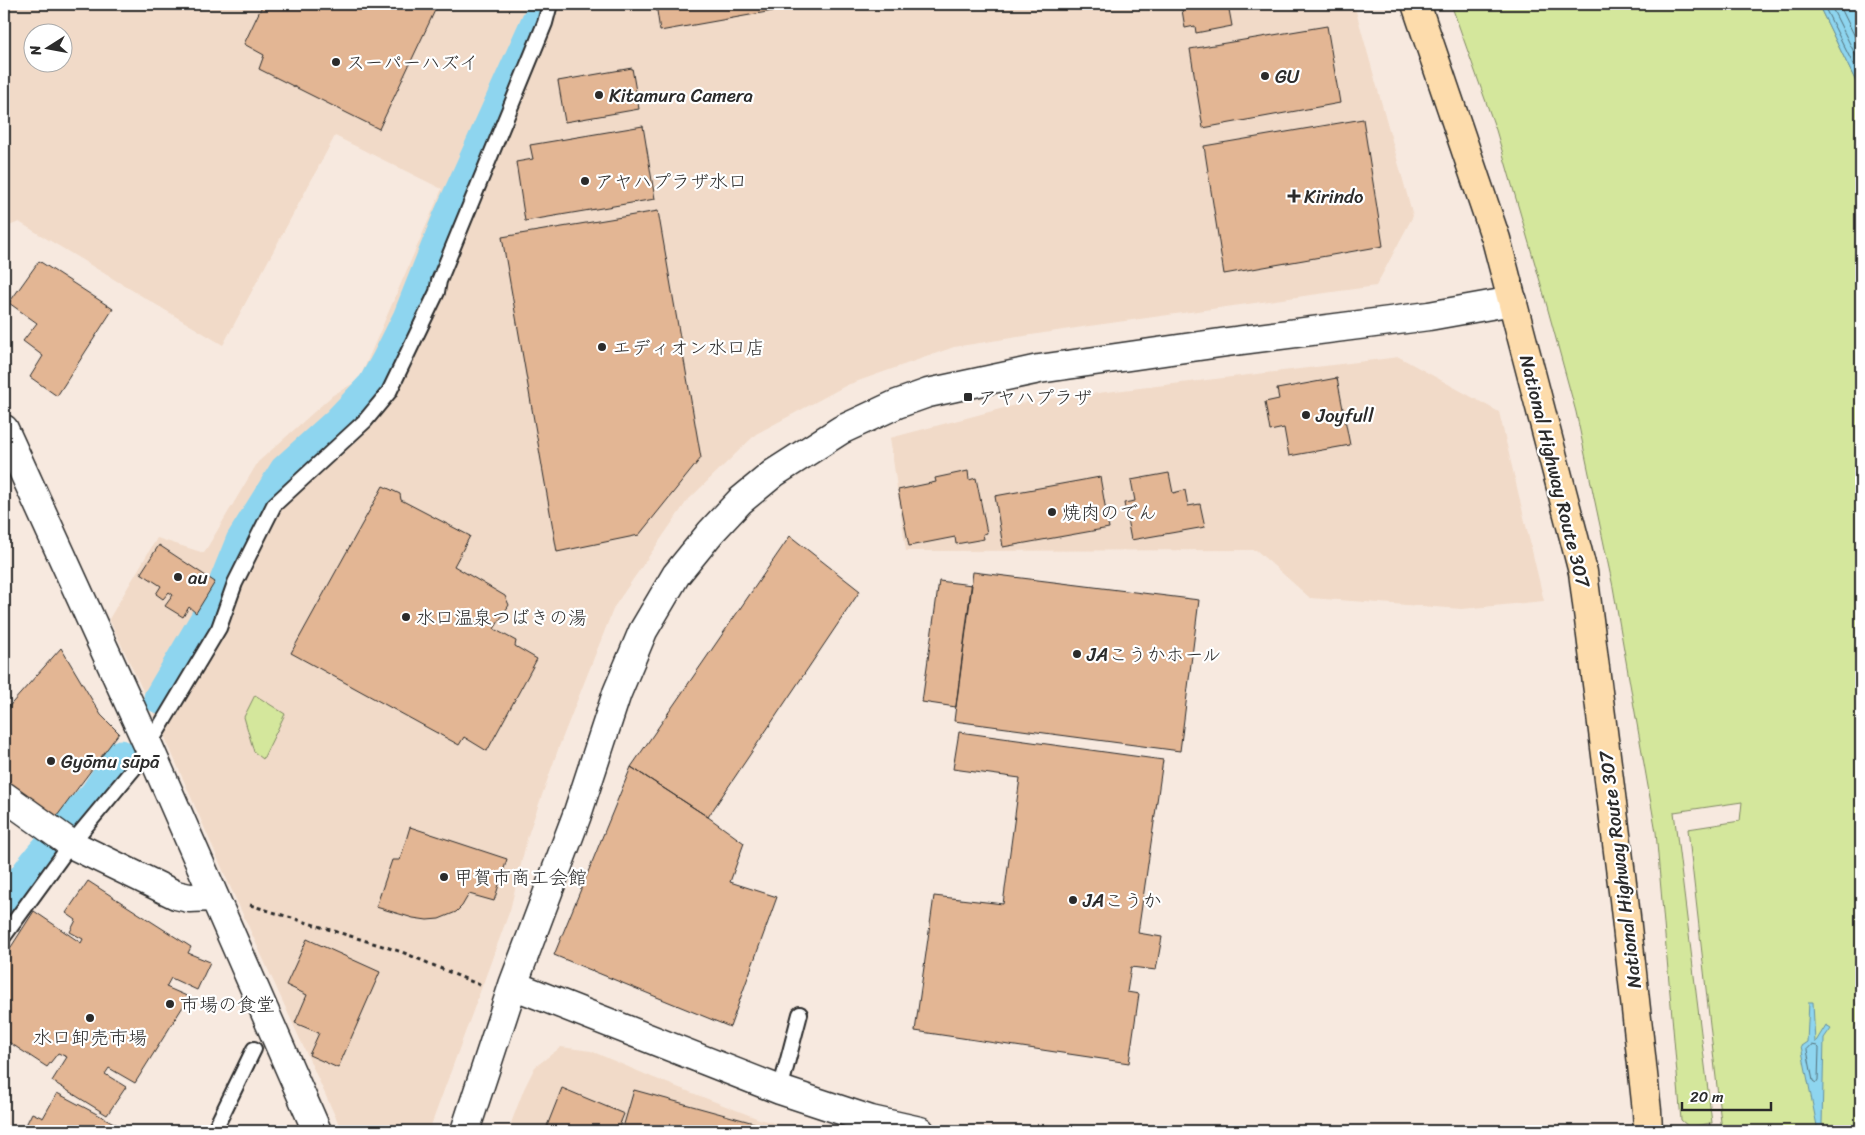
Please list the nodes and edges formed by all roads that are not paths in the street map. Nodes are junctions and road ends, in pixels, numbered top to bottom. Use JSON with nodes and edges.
{"nodes":[{"id":1,"x":550,"y":4,"type":"edge"},
{"id":2,"x":1416,"y":4,"type":"edge"},
{"id":3,"x":1513,"y":301,"type":"junction"},
{"id":4,"x":4,"y":429,"type":"edge"},
{"id":5,"x":148,"y":745,"type":"junction"},
{"id":6,"x":4,"y":796,"type":"edge"},
{"id":7,"x":62,"y":838,"type":"junction"},
{"id":8,"x":214,"y":897,"type":"junction"},
{"id":9,"x":4,"y":936,"type":"edge"},
{"id":10,"x":513,"y":985,"type":"junction"},
{"id":11,"x":800,"y":1014,"type":"dead end"},
{"id":12,"x":254,"y":1049,"type":"dead end"},
{"id":13,"x":780,"y":1090,"type":"junction"},
{"id":14,"x":214,"y":1131,"type":"edge"},
{"id":15,"x":317,"y":1131,"type":"edge"},
{"id":16,"x":465,"y":1131,"type":"edge"},
{"id":17,"x":920,"y":1131,"type":"edge"},
{"id":18,"x":1648,"y":1131,"type":"edge"}],
"edges":[{"from":1,"to":5,"type":"lane"},
{"from":2,"to":3,"type":"highway","name":"National Highway Route 307"},
{"from":3,"to":10,"type":"street"},
{"from":3,"to":18,"type":"highway","name":"National Highway Route 307"},
{"from":4,"to":5,"type":"street"},
{"from":5,"to":7,"type":"lane"},
{"from":5,"to":8,"type":"street"},
{"from":6,"to":7,"type":"street"},
{"from":7,"to":8,"type":"street"},
{"from":7,"to":9,"type":"lane"},
{"from":8,"to":15,"type":"street"},
{"from":10,"to":13,"type":"street"},
{"from":10,"to":16,"type":"street"},
{"from":11,"to":13,"type":"lane"},
{"from":12,"to":14,"type":"lane"},
{"from":13,"to":17,"type":"street"}]}
